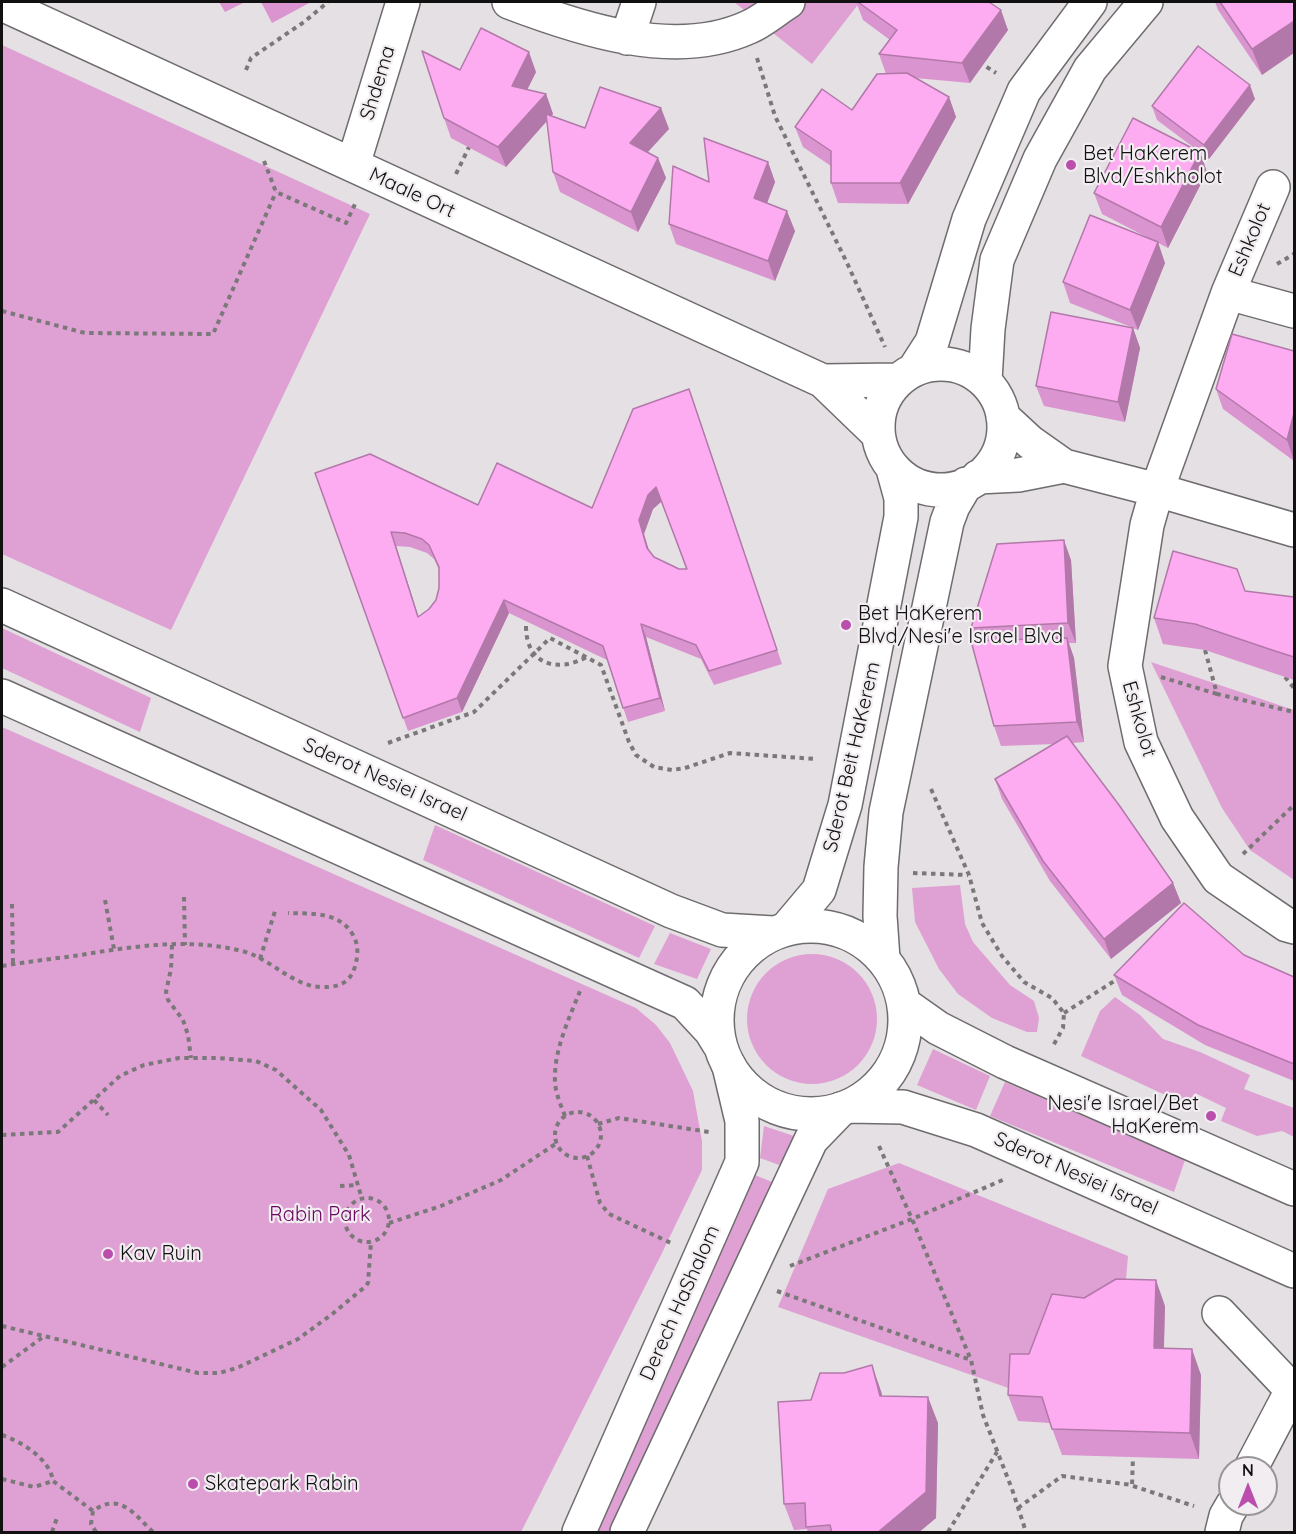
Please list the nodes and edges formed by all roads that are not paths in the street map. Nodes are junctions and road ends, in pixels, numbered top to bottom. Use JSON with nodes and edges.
{"nodes":[{"id":1,"x":403,"y":2,"type":"edge"},
{"id":2,"x":509,"y":2,"type":"edge"},
{"id":3,"x":639,"y":2,"type":"edge"},
{"id":4,"x":788,"y":2,"type":"edge"},
{"id":5,"x":1090,"y":2,"type":"edge"},
{"id":6,"x":1146,"y":2,"type":"edge"},
{"id":7,"x":2,"y":4,"type":"edge"},
{"id":8,"x":627,"y":38,"type":"junction"},
{"id":9,"x":353,"y":165,"type":"junction"},
{"id":10,"x":1273,"y":187,"type":"dead end"},
{"id":11,"x":1228,"y":293,"type":"junction"},
{"id":12,"x":1294,"y":311,"type":"edge"},
{"id":13,"x":900,"y":368,"type":"junction"},
{"id":14,"x":823,"y":381,"type":"junction"},
{"id":15,"x":985,"y":381,"type":"junction"},
{"id":16,"x":1004,"y":417,"type":"junction"},
{"id":17,"x":878,"y":434,"type":"junction"},
{"id":18,"x":1064,"y":466,"type":"junction"},
{"id":19,"x":893,"y":469,"type":"junction"},
{"id":20,"x":972,"y":481,"type":"junction"},
{"id":21,"x":1157,"y":490,"type":"junction"},
{"id":22,"x":1294,"y":530,"type":"edge"},
{"id":23,"x":2,"y":605,"type":"edge"},
{"id":24,"x":2,"y":696,"type":"edge"},
{"id":25,"x":1294,"y":927,"type":"edge"},
{"id":26,"x":780,"y":930,"type":"junction"},
{"id":27,"x":883,"y":959,"type":"junction"},
{"id":28,"x":904,"y":1004,"type":"junction"},
{"id":29,"x":724,"y":1055,"type":"junction"},
{"id":30,"x":845,"y":1107,"type":"junction"},
{"id":31,"x":1294,"y":1189,"type":"edge"},
{"id":32,"x":1294,"y":1271,"type":"edge"},
{"id":33,"x":1219,"y":1312,"type":"dead end"},
{"id":34,"x":1257,"y":1456,"type":"edge"},
{"id":35,"x":579,"y":1533,"type":"edge"},
{"id":36,"x":627,"y":1533,"type":"edge"}],
"edges":[{"from":1,"to":9,"type":"street","name":"Shdema"},
{"from":2,"to":8,"type":"street"},
{"from":3,"to":8,"type":"street"},
{"from":4,"to":8,"type":"street"},
{"from":5,"to":13,"type":"street"},
{"from":6,"to":15,"type":"street"},
{"from":7,"to":9,"type":"street","name":"Maale Ort"},
{"from":9,"to":14,"type":"street","name":"Maale Ort"},
{"from":10,"to":11,"type":"street","name":"Eshkolot"},
{"from":11,"to":12,"type":"street","name":"Eshkolot"},
{"from":11,"to":21,"type":"street","name":"Eshkolot"},
{"from":13,"to":14,"type":"street","name":"Maale Ort"},
{"from":13,"to":15,"type":"street"},
{"from":13,"to":17,"type":"street"},
{"from":14,"to":17,"type":"street","name":"Maale Ort"},
{"from":15,"to":16,"type":"street"},
{"from":16,"to":18,"type":"street"},
{"from":16,"to":20,"type":"street"},
{"from":17,"to":19,"type":"street"},
{"from":18,"to":20,"type":"street"},
{"from":18,"to":21,"type":"street"},
{"from":19,"to":20,"type":"street"},
{"from":19,"to":26,"type":"street","name":"Sderot Beit HaKerem"},
{"from":20,"to":27,"type":"street"},
{"from":21,"to":22,"type":"street"},
{"from":21,"to":25,"type":"street","name":"Eshkolot"},
{"from":23,"to":26,"type":"street","name":"Sderot Nesiei Israel"},
{"from":24,"to":29,"type":"street"},
{"from":26,"to":27,"type":"street"},
{"from":26,"to":29,"type":"street"},
{"from":27,"to":28,"type":"street"},
{"from":28,"to":30,"type":"street"},
{"from":28,"to":31,"type":"street"},
{"from":29,"to":30,"type":"street"},
{"from":29,"to":35,"type":"street","name":"Derech HaShalom"},
{"from":30,"to":32,"type":"street","name":"Sderot Nesiei Israel"},
{"from":30,"to":36,"type":"street"},
{"from":33,"to":34,"type":"street"}]}
